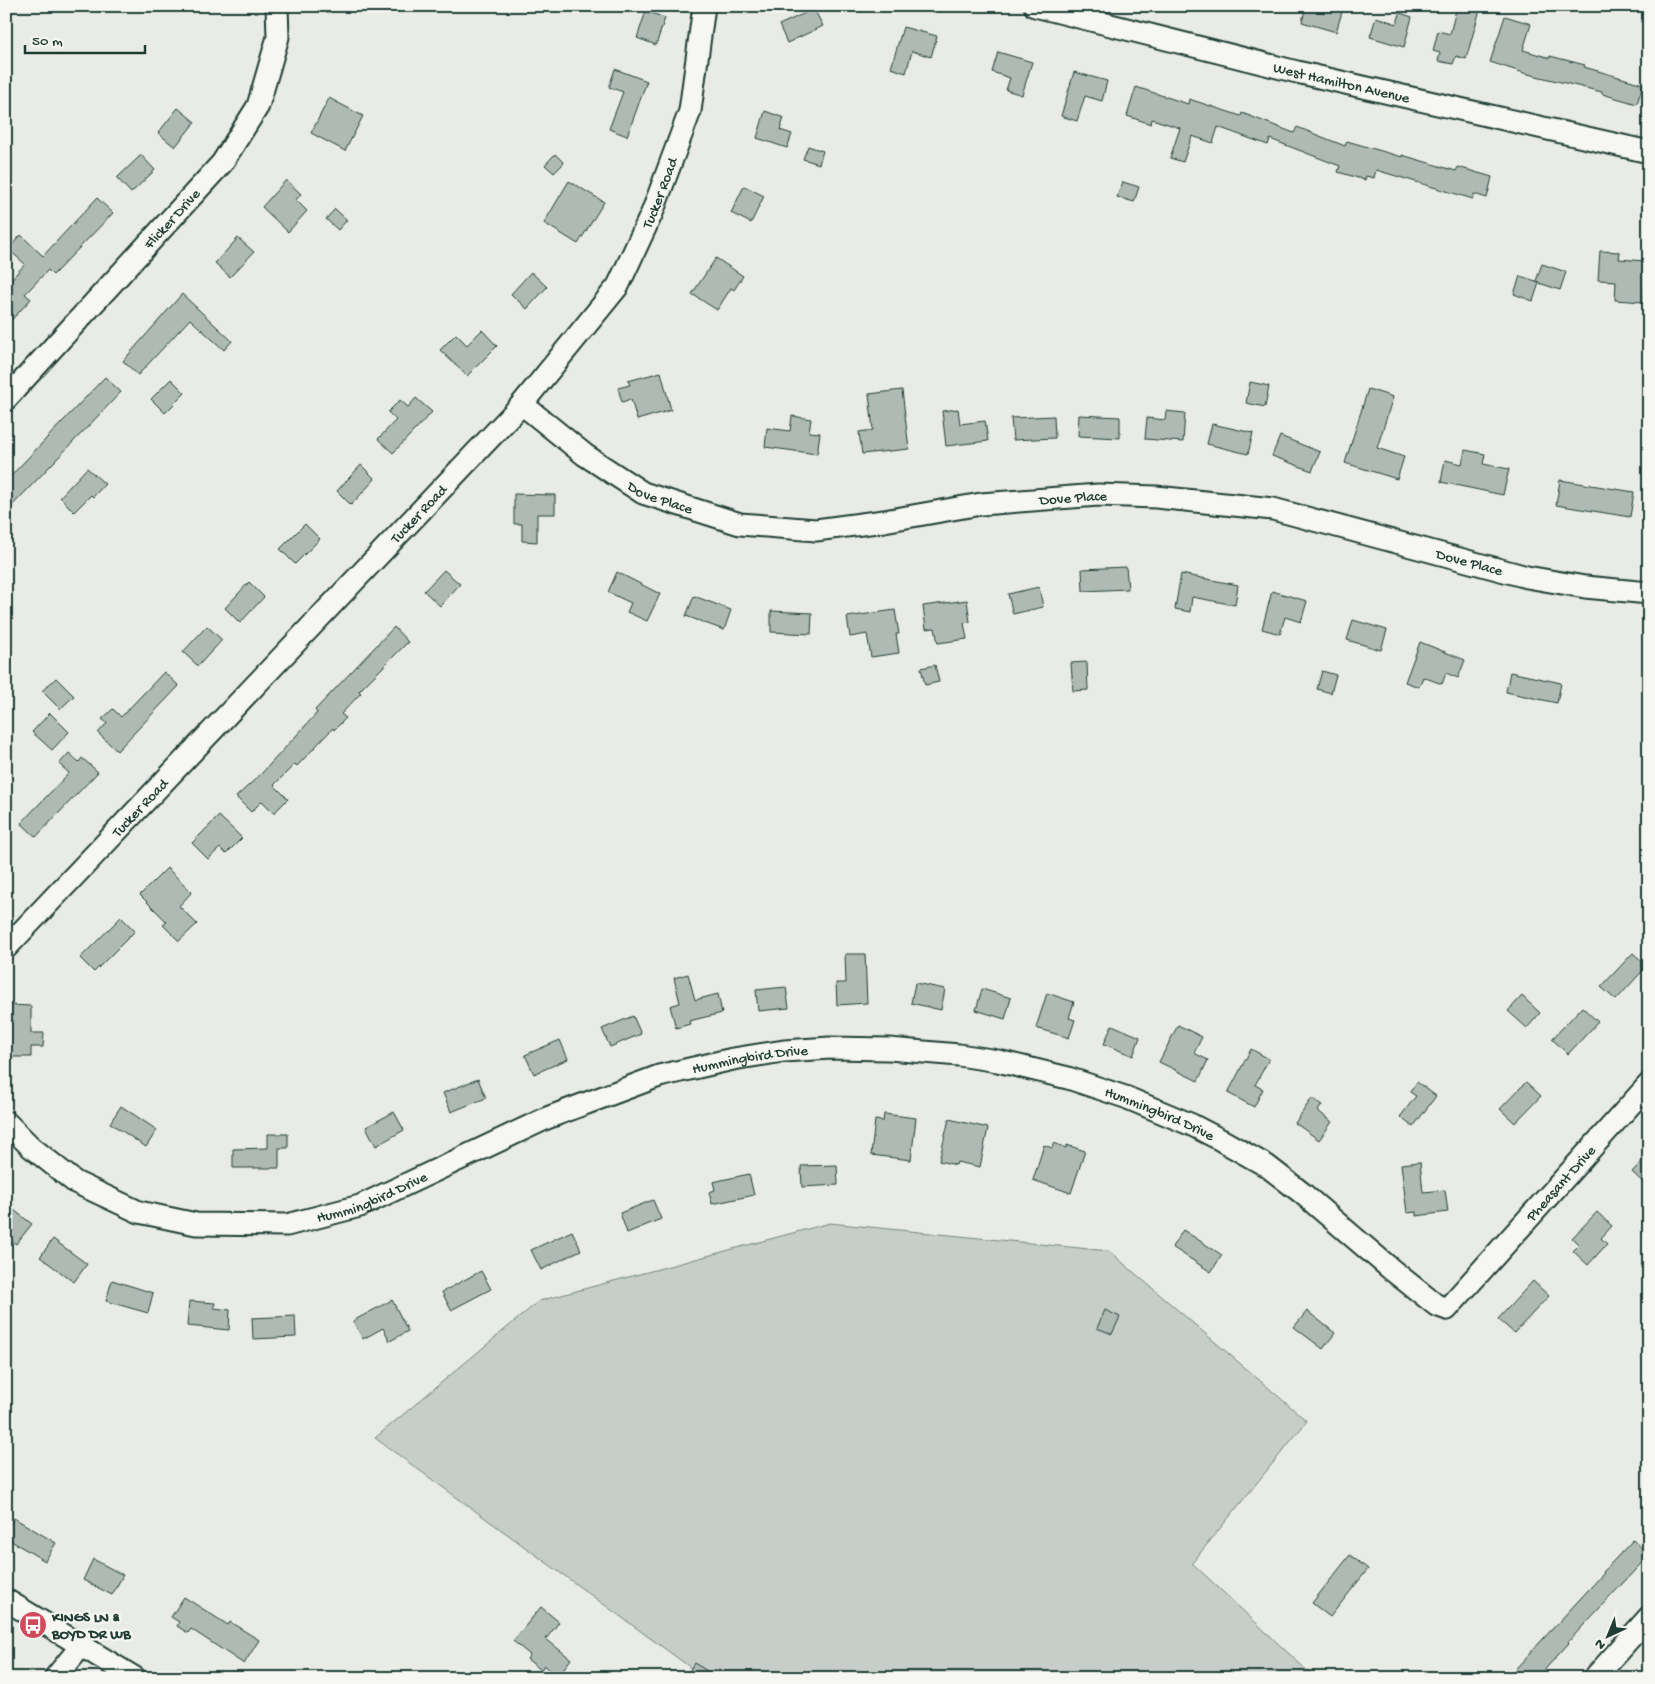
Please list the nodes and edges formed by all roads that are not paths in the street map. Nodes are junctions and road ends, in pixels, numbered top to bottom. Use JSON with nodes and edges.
{"nodes":[{"id":1,"x":278,"y":6,"type":"edge"},
{"id":2,"x":704,"y":6,"type":"edge"},
{"id":3,"x":1036,"y":6,"type":"edge"},
{"id":4,"x":1649,"y":152,"type":"edge"},
{"id":5,"x":6,"y":399,"type":"edge"},
{"id":6,"x":522,"y":404,"type":"junction"},
{"id":7,"x":1649,"y":593,"type":"edge"},
{"id":8,"x":6,"y":948,"type":"edge"},
{"id":9,"x":1649,"y":1084,"type":"edge"},
{"id":10,"x":6,"y":1122,"type":"edge"},
{"id":11,"x":1471,"y":1280,"type":"joint"},
{"id":12,"x":6,"y":1600,"type":"edge"},
{"id":13,"x":1649,"y":1617,"type":"edge"},
{"id":14,"x":82,"y":1645,"type":"junction"},
{"id":15,"x":55,"y":1678,"type":"edge"},
{"id":16,"x":135,"y":1678,"type":"edge"},
{"id":17,"x":1594,"y":1678,"type":"edge"}],
"edges":[{"from":1,"to":5,"type":"street","name":"Flicker Drive"},
{"from":2,"to":6,"type":"street","name":"Tucker Road"},
{"from":3,"to":4,"type":"street","name":"West Hamilton Avenue"},
{"from":6,"to":7,"type":"street","name":"Dove Place"},
{"from":6,"to":8,"type":"street","name":"Tucker Road"},
{"from":9,"to":11,"type":"street","name":"Pheasant Drive"},
{"from":10,"to":11,"type":"street","name":"Hummingbird Drive"},
{"from":12,"to":14,"type":"street"},
{"from":13,"to":17,"type":"street"},
{"from":14,"to":15,"type":"street"},
{"from":14,"to":16,"type":"street"}]}
